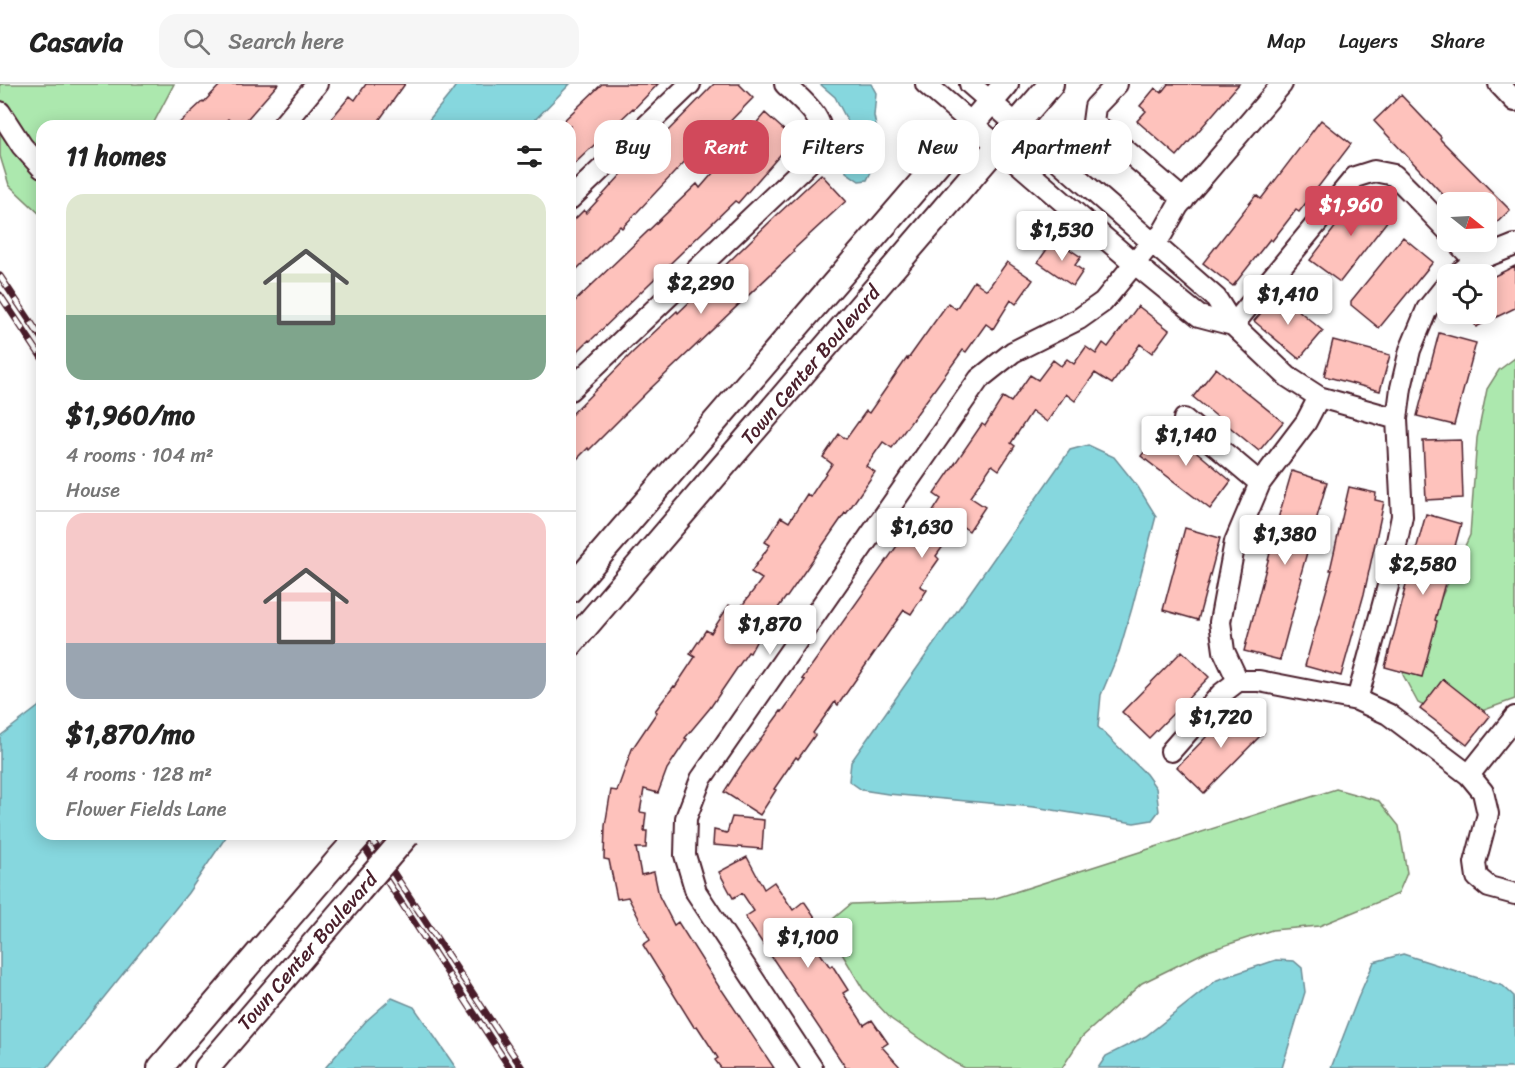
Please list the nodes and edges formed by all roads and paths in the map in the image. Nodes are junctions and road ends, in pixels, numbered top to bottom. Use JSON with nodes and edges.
{"nodes":[{"id":1,"x":317,"y":84,"type":"edge"},
{"id":2,"x":690,"y":84,"type":"edge"},
{"id":3,"x":785,"y":84,"type":"edge"},
{"id":4,"x":926,"y":84,"type":"edge"},
{"id":5,"x":970,"y":84,"type":"edge"},
{"id":6,"x":1051,"y":84,"type":"edge"},
{"id":7,"x":1117,"y":84,"type":"edge"},
{"id":8,"x":1282,"y":84,"type":"edge"},
{"id":9,"x":1499,"y":84,"type":"edge"},
{"id":10,"x":998,"y":93,"type":"edge"},
{"id":11,"x":1515,"y":101,"type":"edge"},
{"id":12,"x":0,"y":112,"type":"edge"},
{"id":13,"x":287,"y":120,"type":"edge"},
{"id":14,"x":968,"y":120,"type":"edge"},
{"id":15,"x":975,"y":120,"type":"edge"},
{"id":16,"x":1014,"y":120,"type":"edge"},
{"id":17,"x":1020,"y":120,"type":"edge"},
{"id":18,"x":979,"y":129,"type":"edge"},
{"id":19,"x":991,"y":140,"type":"edge"},
{"id":20,"x":991,"y":154,"type":"edge"},
{"id":21,"x":36,"y":161,"type":"edge"},
{"id":22,"x":928,"y":174,"type":"edge"},
{"id":23,"x":1031,"y":174,"type":"edge"},
{"id":24,"x":1074,"y":174,"type":"edge"},
{"id":25,"x":576,"y":193,"type":"edge"},
{"id":26,"x":1184,"y":200,"type":"junction"},
{"id":27,"x":1437,"y":219,"type":"edge"},
{"id":28,"x":1152,"y":242,"type":"junction"},
{"id":29,"x":1515,"y":245,"type":"edge"},
{"id":30,"x":1466,"y":252,"type":"edge"},
{"id":31,"x":1475,"y":261,"type":"junction"},
{"id":32,"x":1135,"y":264,"type":"junction"},
{"id":33,"x":1471,"y":264,"type":"edge"},
{"id":34,"x":1437,"y":297,"type":"edge"},
{"id":35,"x":1233,"y":325,"type":"junction"},
{"id":36,"x":576,"y":384,"type":"edge"},
{"id":37,"x":1319,"y":397,"type":"junction"},
{"id":38,"x":1397,"y":418,"type":"junction"},
{"id":39,"x":1184,"y":419,"type":"dead end"},
{"id":40,"x":1260,"y":483,"type":"junction"},
{"id":41,"x":576,"y":584,"type":"edge"},
{"id":42,"x":576,"y":638,"type":"edge"},
{"id":43,"x":1238,"y":681,"type":"junction"},
{"id":44,"x":1357,"y":700,"type":"junction"},
{"id":45,"x":1515,"y":717,"type":"edge"},
{"id":46,"x":1171,"y":751,"type":"dead end"},
{"id":47,"x":1469,"y":775,"type":"junction"},
{"id":48,"x":356,"y":840,"type":"edge"},
{"id":49,"x":403,"y":840,"type":"edge"},
{"id":50,"x":1515,"y":894,"type":"edge"},
{"id":51,"x":160,"y":1068,"type":"edge"},
{"id":52,"x":207,"y":1068,"type":"edge"},
{"id":53,"x":812,"y":1068,"type":"edge"}],
"edges":[{"from":1,"to":13,"type":"street"},
{"from":2,"to":25,"type":"street"},
{"from":3,"to":36,"type":"street"},
{"from":4,"to":14,"type":"street"},
{"from":5,"to":10,"type":"street"},
{"from":6,"to":17,"type":"main road","name":"Town Center Boulevard"},
{"from":7,"to":26,"type":"street"},
{"from":8,"to":26,"type":"street"},
{"from":9,"to":11,"type":"street"},
{"from":10,"to":15,"type":"main road","name":"Town Center Boulevard"},
{"from":10,"to":16,"type":"street"},
{"from":12,"to":21,"type":"street"},
{"from":18,"to":19,"type":"street"},
{"from":20,"to":42,"type":"main road","name":"Town Center Boulevard"},
{"from":22,"to":41,"type":"main road","name":"Town Center Boulevard"},
{"from":23,"to":32,"type":"street"},
{"from":24,"to":28,"type":"street"},
{"from":26,"to":28,"type":"street"},
{"from":27,"to":35,"type":"street"},
{"from":28,"to":32,"type":"street"},
{"from":28,"to":35,"type":"street"},
{"from":29,"to":31,"type":"street"},
{"from":30,"to":31,"type":"street"},
{"from":31,"to":33,"type":"street"},
{"from":32,"to":35,"type":"street"},
{"from":32,"to":53,"type":"street"},
{"from":34,"to":38,"type":"street"},
{"from":35,"to":37,"type":"street"},
{"from":37,"to":38,"type":"street"},
{"from":37,"to":40,"type":"street"},
{"from":38,"to":44,"type":"street"},
{"from":39,"to":40,"type":"street"},
{"from":40,"to":43,"type":"street"},
{"from":43,"to":44,"type":"street"},
{"from":43,"to":46,"type":"street"},
{"from":44,"to":47,"type":"street"},
{"from":45,"to":47,"type":"street"},
{"from":47,"to":50,"type":"street"},
{"from":48,"to":51,"type":"main road","name":"Town Center Boulevard","bridge":true},
{"from":49,"to":52,"type":"main road","name":"Town Center Boulevard","bridge":true}]}
